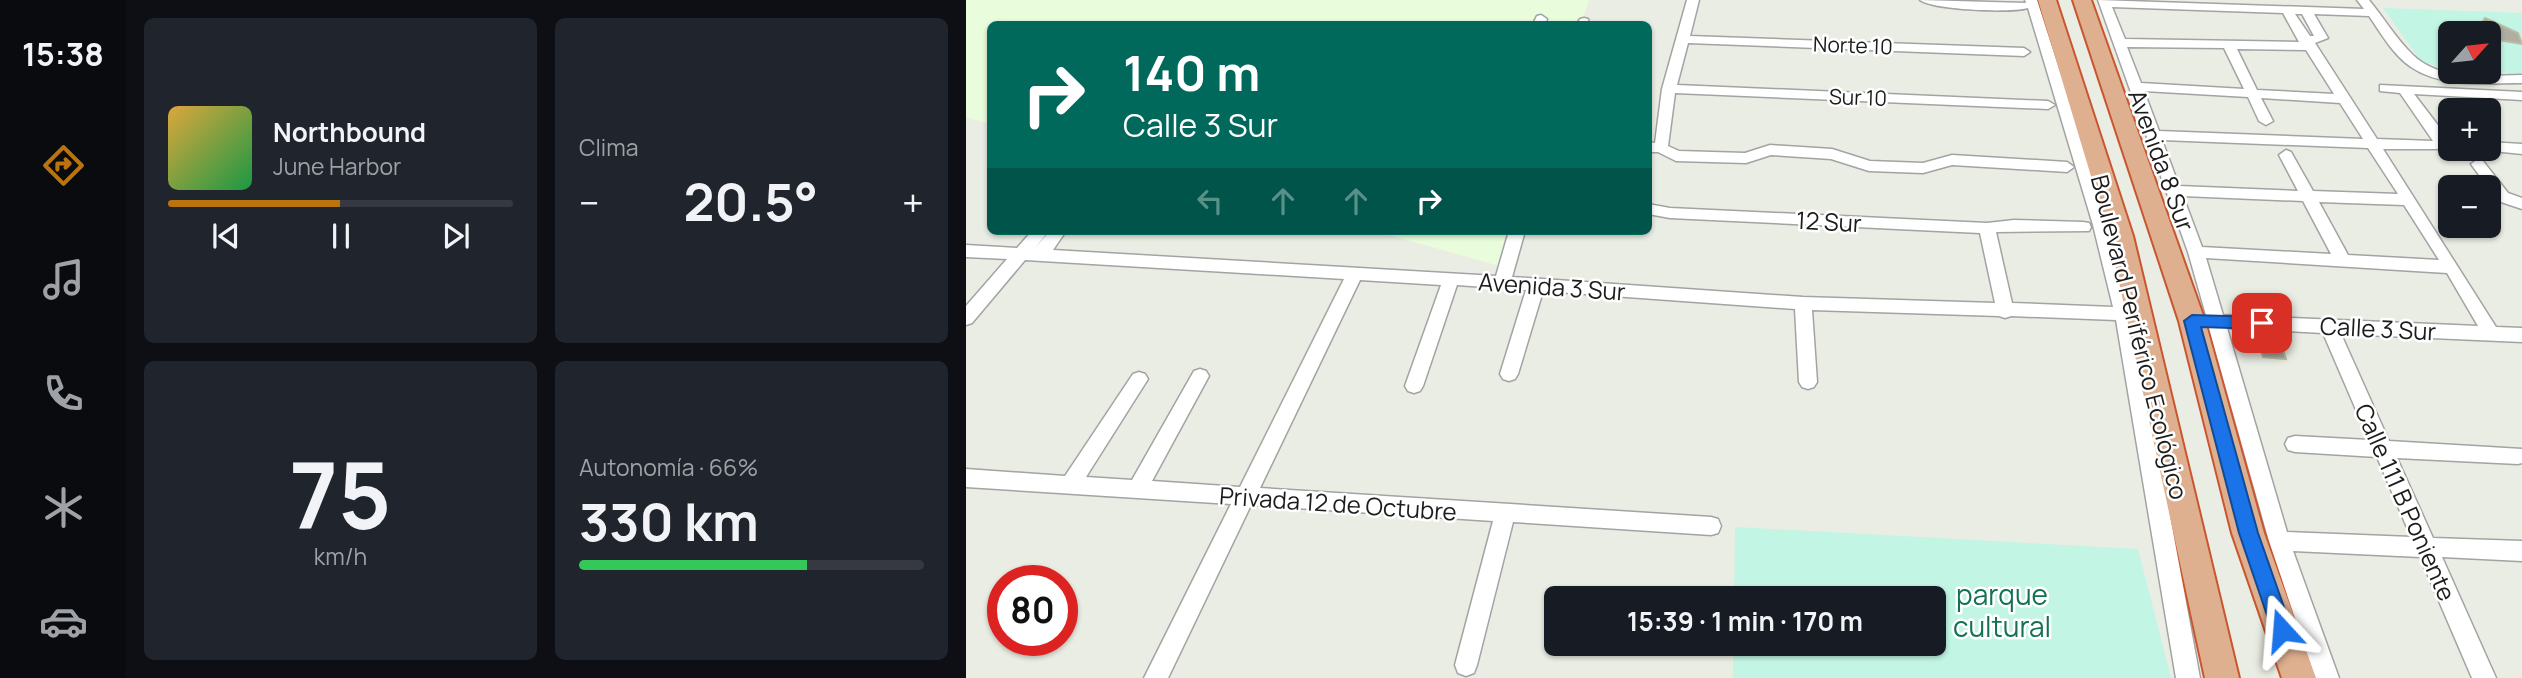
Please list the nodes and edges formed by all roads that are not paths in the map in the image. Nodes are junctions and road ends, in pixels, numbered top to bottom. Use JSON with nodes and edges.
{"nodes":[{"id":1,"x":1693,"y":0,"type":"edge"},
{"id":2,"x":1926,"y":0,"type":"edge"},
{"id":3,"x":2364,"y":0,"type":"edge"},
{"id":4,"x":2097,"y":1,"type":"edge"},
{"id":5,"x":2034,"y":2,"type":"edge"},
{"id":6,"x":2309,"y":5,"type":"edge"},
{"id":7,"x":2325,"y":7,"type":"edge"},
{"id":8,"x":2287,"y":10,"type":"junction"},
{"id":9,"x":2373,"y":13,"type":"junction"},
{"id":10,"x":1682,"y":39,"type":"junction"},
{"id":11,"x":2119,"y":43,"type":"junction"},
{"id":12,"x":2306,"y":43,"type":"junction"},
{"id":13,"x":2229,"y":46,"type":"junction"},
{"id":14,"x":2024,"y":52,"type":"dead end"},
{"id":15,"x":2438,"y":74,"type":"edge"},
{"id":16,"x":2501,"y":78,"type":"edge"},
{"id":17,"x":2501,"y":79,"type":"edge"},
{"id":18,"x":2522,"y":79,"type":"edge"},
{"id":19,"x":2136,"y":87,"type":"junction"},
{"id":20,"x":2385,"y":88,"type":"dead end"},
{"id":21,"x":1669,"y":89,"type":"junction"},
{"id":22,"x":2404,"y":89,"type":"junction"},
{"id":23,"x":2255,"y":94,"type":"junction"},
{"id":24,"x":2520,"y":96,"type":"edge"},
{"id":25,"x":2346,"y":99,"type":"junction"},
{"id":26,"x":2048,"y":105,"type":"dead end"},
{"id":27,"x":2266,"y":121,"type":"dead end"},
{"id":28,"x":2438,"y":134,"type":"edge"},
{"id":29,"x":2160,"y":135,"type":"dead end"},
{"id":30,"x":2374,"y":144,"type":"junction"},
{"id":31,"x":2438,"y":146,"type":"edge"},
{"id":32,"x":1655,"y":148,"type":"edge"},
{"id":33,"x":2501,"y":148,"type":"edge"},
{"id":34,"x":2522,"y":149,"type":"edge"},
{"id":35,"x":2286,"y":155,"type":"dead end"},
{"id":36,"x":2478,"y":164,"type":"dead end"},
{"id":37,"x":2067,"y":167,"type":"dead end"},
{"id":38,"x":2174,"y":191,"type":"junction"},
{"id":39,"x":2307,"y":195,"type":"junction"},
{"id":40,"x":2409,"y":200,"type":"junction"},
{"id":41,"x":2522,"y":204,"type":"edge"},
{"id":42,"x":1652,"y":210,"type":"edge"},
{"id":43,"x":2083,"y":227,"type":"dead end"},
{"id":44,"x":1987,"y":228,"type":"junction"},
{"id":45,"x":1038,"y":235,"type":"edge"},
{"id":46,"x":1055,"y":235,"type":"edge"},
{"id":47,"x":1516,"y":235,"type":"edge"},
{"id":48,"x":966,"y":251,"type":"edge"},
{"id":49,"x":2196,"y":252,"type":"junction"},
{"id":50,"x":1021,"y":256,"type":"junction"},
{"id":51,"x":1039,"y":257,"type":"junction"},
{"id":52,"x":2343,"y":261,"type":"junction"},
{"id":53,"x":2452,"y":267,"type":"junction"},
{"id":54,"x":1354,"y":275,"type":"junction"},
{"id":55,"x":1451,"y":280,"type":"junction"},
{"id":56,"x":1502,"y":282,"type":"junction"},
{"id":57,"x":1536,"y":285,"type":"junction"},
{"id":58,"x":1803,"y":303,"type":"junction"},
{"id":59,"x":2005,"y":312,"type":"junction"},
{"id":60,"x":2131,"y":314,"type":"junction"},
{"id":61,"x":966,"y":318,"type":"edge"},
{"id":62,"x":2204,"y":321,"type":"junction"},
{"id":63,"x":2329,"y":326,"type":"junction"},
{"id":64,"x":2491,"y":333,"type":"junction"},
{"id":65,"x":2522,"y":335,"type":"edge"},
{"id":66,"x":1509,"y":374,"type":"dead end"},
{"id":67,"x":1200,"y":376,"type":"dead end"},
{"id":68,"x":1139,"y":379,"type":"dead end"},
{"id":69,"x":1808,"y":382,"type":"dead end"},
{"id":70,"x":1414,"y":386,"type":"dead end"},
{"id":71,"x":2294,"y":444,"type":"dead end"},
{"id":72,"x":2383,"y":449,"type":"junction"},
{"id":73,"x":2518,"y":456,"type":"dead end"},
{"id":74,"x":966,"y":478,"type":"edge"},
{"id":75,"x":1070,"y":485,"type":"junction"},
{"id":76,"x":1137,"y":489,"type":"junction"},
{"id":77,"x":1244,"y":498,"type":"junction"},
{"id":78,"x":1505,"y":514,"type":"junction"},
{"id":79,"x":1711,"y":526,"type":"dead end"},
{"id":80,"x":2279,"y":541,"type":"junction"},
{"id":81,"x":2424,"y":547,"type":"junction"},
{"id":82,"x":2522,"y":551,"type":"edge"},
{"id":83,"x":1466,"y":664,"type":"dead end"},
{"id":84,"x":1156,"y":678,"type":"edge"},
{"id":85,"x":2188,"y":678,"type":"edge"},
{"id":86,"x":2222,"y":678,"type":"edge"},
{"id":87,"x":2299,"y":678,"type":"edge"},
{"id":88,"x":2327,"y":678,"type":"edge"},
{"id":89,"x":2484,"y":678,"type":"edge"}],
"edges":[{"from":1,"to":10,"type":"street"},
{"from":2,"to":5,"type":"street"},
{"from":3,"to":9,"type":"street"},
{"from":4,"to":8,"type":"street"},
{"from":4,"to":11,"type":"street","name":"Avenida 8 Sur"},
{"from":4,"to":62,"type":"highway","name":"Boulevard Periférico Ecológico"},
{"from":5,"to":60,"type":"highway","name":"Boulevard Periférico Ecológico"},
{"from":6,"to":7,"type":"street"},
{"from":6,"to":8,"type":"street"},
{"from":6,"to":12,"type":"street"},
{"from":7,"to":9,"type":"street"},
{"from":8,"to":12,"type":"street"},
{"from":9,"to":15,"type":"street"},
{"from":10,"to":14,"type":"street","name":"Norte 10"},
{"from":10,"to":21,"type":"street"},
{"from":11,"to":13,"type":"street"},
{"from":11,"to":19,"type":"street","name":"Avenida 8 Sur"},
{"from":12,"to":13,"type":"street"},
{"from":12,"to":25,"type":"street"},
{"from":13,"to":23,"type":"street"},
{"from":16,"to":18,"type":"street"},
{"from":17,"to":24,"type":"street"},
{"from":19,"to":23,"type":"street"},
{"from":19,"to":38,"type":"street","name":"Avenida 8 Sur"},
{"from":20,"to":22,"type":"street"},
{"from":21,"to":26,"type":"street","name":"Sur 10"},
{"from":21,"to":32,"type":"street"},
{"from":22,"to":24,"type":"street"},
{"from":22,"to":28,"type":"street"},
{"from":23,"to":25,"type":"street"},
{"from":23,"to":27,"type":"street"},
{"from":25,"to":30,"type":"street"},
{"from":29,"to":30,"type":"street"},
{"from":30,"to":31,"type":"street"},
{"from":30,"to":40,"type":"street"},
{"from":32,"to":37,"type":"street"},
{"from":33,"to":34,"type":"street"},
{"from":35,"to":39,"type":"street"},
{"from":36,"to":41,"type":"street"},
{"from":38,"to":39,"type":"street"},
{"from":38,"to":49,"type":"street","name":"Avenida 8 Sur"},
{"from":39,"to":40,"type":"street"},
{"from":39,"to":52,"type":"street"},
{"from":40,"to":53,"type":"street"},
{"from":42,"to":44,"type":"street","name":"12 Sur"},
{"from":43,"to":44,"type":"street","name":"12 Sur"},
{"from":44,"to":59,"type":"street"},
{"from":45,"to":50,"type":"street"},
{"from":46,"to":51,"type":"street"},
{"from":47,"to":56,"type":"street"},
{"from":48,"to":50,"type":"street","name":"Avenida 3 Sur"},
{"from":49,"to":52,"type":"street"},
{"from":49,"to":62,"type":"street","name":"Avenida 8 Sur"},
{"from":50,"to":51,"type":"street","name":"Avenida 3 Sur"},
{"from":50,"to":61,"type":"street"},
{"from":51,"to":54,"type":"street","name":"Avenida 3 Sur"},
{"from":52,"to":53,"type":"street"},
{"from":53,"to":64,"type":"street"},
{"from":54,"to":55,"type":"street","name":"Avenida 3 Sur"},
{"from":54,"to":77,"type":"street"},
{"from":55,"to":56,"type":"street","name":"Avenida 3 Sur"},
{"from":55,"to":70,"type":"street"},
{"from":56,"to":57,"type":"street","name":"Avenida 3 Sur"},
{"from":57,"to":58,"type":"street","name":"Avenida 3 Sur"},
{"from":57,"to":66,"type":"street"},
{"from":58,"to":59,"type":"street","name":"Avenida 3 Sur"},
{"from":58,"to":69,"type":"street"},
{"from":59,"to":60,"type":"street","name":"Avenida 3 Sur"},
{"from":60,"to":85,"type":"street","name":"Boulevard Periférico Ecológico"},
{"from":60,"to":86,"type":"highway","name":"Boulevard Periférico Ecológico"},
{"from":62,"to":63,"type":"street","name":"Calle 3 Sur"},
{"from":62,"to":80,"type":"street","name":"Avenida 8 Sur"},
{"from":62,"to":87,"type":"highway","name":"Boulevard Periférico Ecológico"},
{"from":63,"to":64,"type":"street","name":"Calle 3 Sur"},
{"from":63,"to":72,"type":"street","name":"Calle 111 B Poniente"},
{"from":64,"to":65,"type":"street","name":"Calle 3 Sur"},
{"from":67,"to":76,"type":"street"},
{"from":68,"to":75,"type":"street"},
{"from":71,"to":72,"type":"street"},
{"from":72,"to":73,"type":"street"},
{"from":72,"to":81,"type":"street","name":"Calle 111 B Poniente"},
{"from":74,"to":75,"type":"street","name":"Privada 12 de Octubre"},
{"from":75,"to":76,"type":"street","name":"Privada 12 de Octubre"},
{"from":76,"to":77,"type":"street","name":"Privada 12 de Octubre"},
{"from":77,"to":78,"type":"street","name":"Privada 12 de Octubre"},
{"from":77,"to":84,"type":"street"},
{"from":78,"to":79,"type":"street","name":"Privada 12 de Octubre"},
{"from":78,"to":83,"type":"street"},
{"from":80,"to":81,"type":"street"},
{"from":80,"to":88,"type":"street","name":"Avenida 8 Sur"},
{"from":81,"to":82,"type":"street"},
{"from":81,"to":89,"type":"street","name":"Calle 111 B Poniente"}]}
